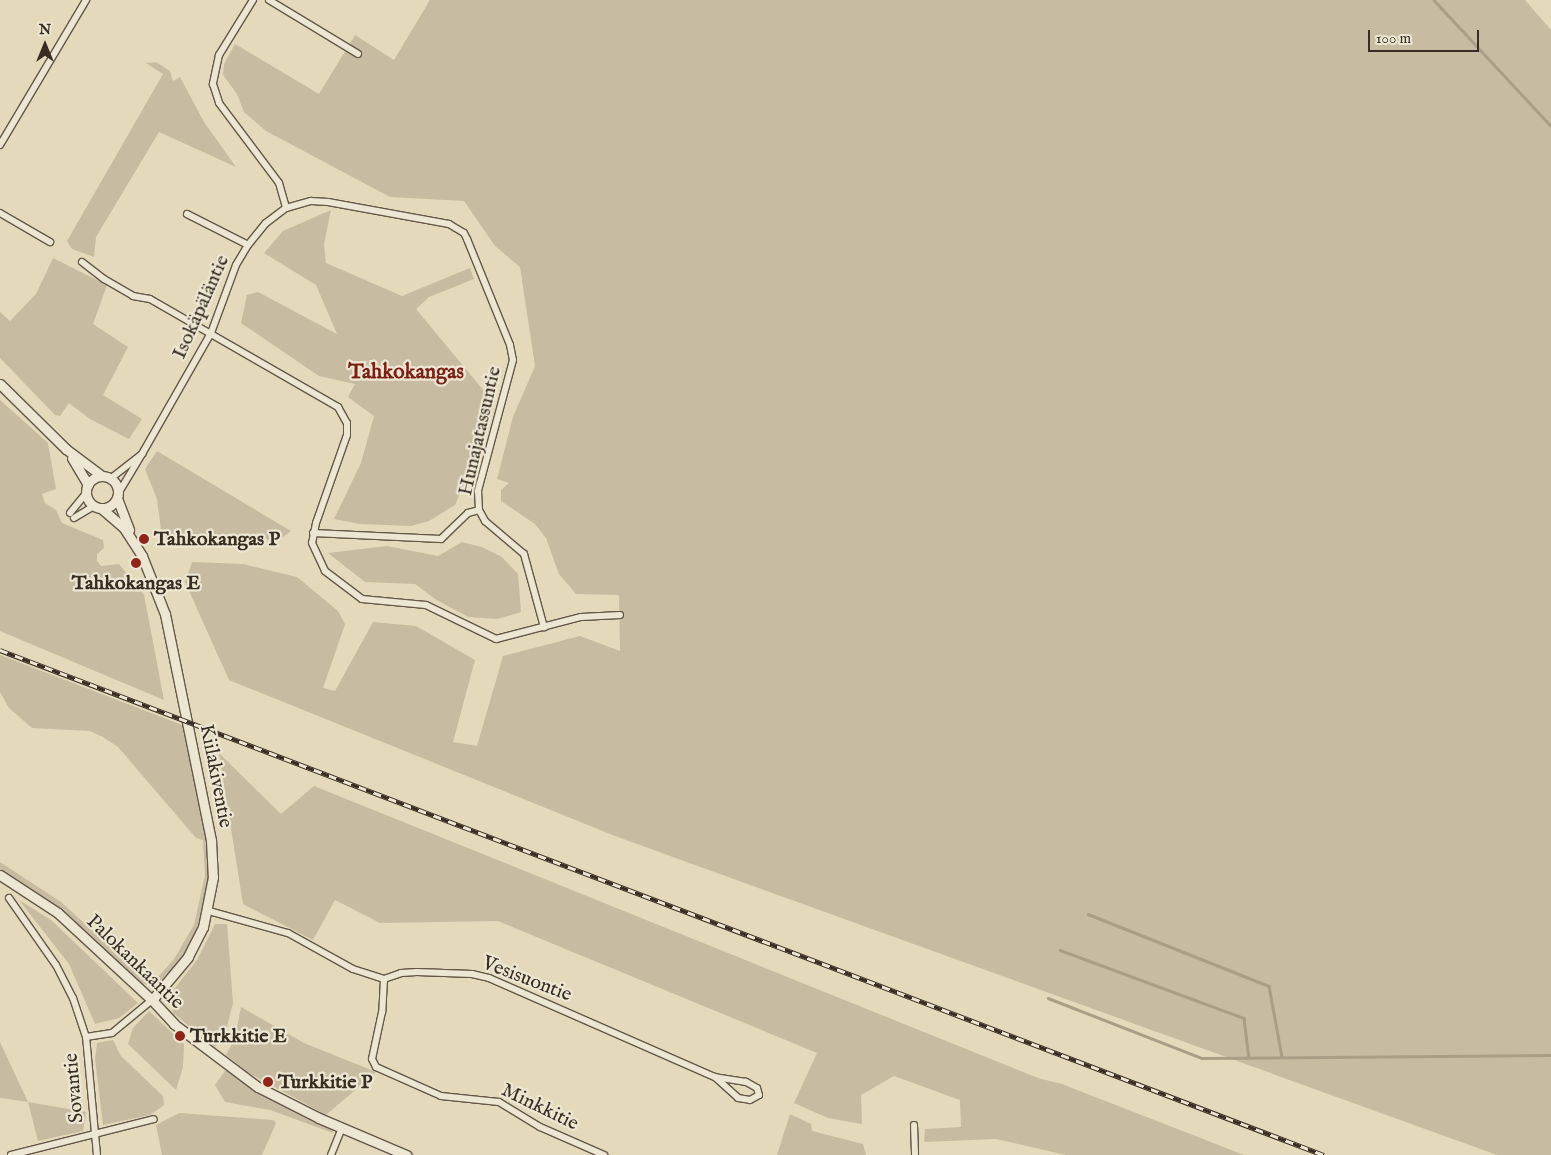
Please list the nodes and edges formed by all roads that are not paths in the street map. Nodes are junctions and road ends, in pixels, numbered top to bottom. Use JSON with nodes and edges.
{"nodes":[{"id":1,"x":86,"y":0,"type":"edge"},
{"id":2,"x":252,"y":0,"type":"edge"},
{"id":3,"x":269,"y":0,"type":"edge"},
{"id":4,"x":358,"y":54,"type":"dead end"},
{"id":5,"x":0,"y":145,"type":"edge"},
{"id":6,"x":286,"y":208,"type":"junction"},
{"id":7,"x":0,"y":214,"type":"edge"},
{"id":8,"x":187,"y":214,"type":"dead end"},
{"id":9,"x":50,"y":242,"type":"dead end"},
{"id":10,"x":248,"y":245,"type":"junction"},
{"id":11,"x":82,"y":262,"type":"dead end"},
{"id":12,"x":211,"y":333,"type":"junction"},
{"id":13,"x":0,"y":384,"type":"edge"},
{"id":14,"x":66,"y":449,"type":"junction"},
{"id":15,"x":142,"y":454,"type":"junction"},
{"id":16,"x":106,"y":477,"type":"junction"},
{"id":17,"x":87,"y":489,"type":"junction"},
{"id":18,"x":117,"y":496,"type":"junction"},
{"id":19,"x":97,"y":507,"type":"junction"},
{"id":20,"x":479,"y":510,"type":"junction"},
{"id":21,"x":313,"y":533,"type":"junction"},
{"id":22,"x":138,"y":549,"type":"junction"},
{"id":23,"x":620,"y":615,"type":"dead end"},
{"id":24,"x":544,"y":627,"type":"junction"},
{"id":25,"x":0,"y":875,"type":"edge"},
{"id":26,"x":9,"y":898,"type":"dead end"},
{"id":27,"x":209,"y":911,"type":"junction"},
{"id":28,"x":384,"y":979,"type":"junction"},
{"id":29,"x":152,"y":1000,"type":"junction"},
{"id":30,"x":86,"y":1037,"type":"junction"},
{"id":31,"x":715,"y":1077,"type":"junction"},
{"id":32,"x":154,"y":1119,"type":"dead end"},
{"id":33,"x":914,"y":1125,"type":"dead end"},
{"id":34,"x":342,"y":1128,"type":"junction"},
{"id":35,"x":94,"y":1133,"type":"junction"},
{"id":36,"x":11,"y":1155,"type":"edge"},
{"id":37,"x":96,"y":1155,"type":"edge"},
{"id":38,"x":331,"y":1155,"type":"edge"},
{"id":39,"x":406,"y":1155,"type":"edge"},
{"id":40,"x":604,"y":1155,"type":"edge"},
{"id":41,"x":915,"y":1155,"type":"edge"}],
"edges":[{"from":1,"to":5,"type":"street"},
{"from":2,"to":6,"type":"street"},
{"from":3,"to":4,"type":"street"},
{"from":6,"to":10,"type":"street","name":"Isokäpäläntie"},
{"from":6,"to":20,"type":"street","name":"Hunajatassuntie"},
{"from":7,"to":9,"type":"street"},
{"from":8,"to":10,"type":"street"},
{"from":10,"to":12,"type":"street","name":"Isokäpäläntie"},
{"from":11,"to":12,"type":"street"},
{"from":12,"to":15,"type":"street","name":"Isokäpäläntie"},
{"from":12,"to":21,"type":"street"},
{"from":13,"to":14,"type":"street"},
{"from":14,"to":16,"type":"street"},
{"from":14,"to":17,"type":"street"},
{"from":15,"to":16,"type":"street","name":"Isokäpäläntie"},
{"from":15,"to":18,"type":"street","name":"Isokäpäläntie"},
{"from":16,"to":17,"type":"street"},
{"from":16,"to":18,"type":"street"},
{"from":17,"to":19,"type":"street"},
{"from":17,"to":19,"type":"street"},
{"from":18,"to":19,"type":"street"},
{"from":18,"to":22,"type":"street","name":"Kiilakiventie"},
{"from":19,"to":22,"type":"street","name":"Kiilakiventie"},
{"from":20,"to":21,"type":"street"},
{"from":20,"to":24,"type":"street","name":"Hunajatassuntie"},
{"from":21,"to":24,"type":"street"},
{"from":22,"to":27,"type":"street","name":"Kiilakiventie"},
{"from":23,"to":24,"type":"street"},
{"from":25,"to":29,"type":"street","name":"Palokankaantie"},
{"from":26,"to":30,"type":"street"},
{"from":27,"to":28,"type":"street"},
{"from":27,"to":29,"type":"street","name":"Kiilakiventie"},
{"from":28,"to":31,"type":"street","name":"Vesisuontie"},
{"from":28,"to":40,"type":"street","name":"Minkkitie"},
{"from":29,"to":30,"type":"street","name":"Sovantie"},
{"from":29,"to":34,"type":"street","name":"Palokankaantie"},
{"from":30,"to":35,"type":"street","name":"Sovantie"},
{"from":31,"to":31,"type":"street","name":"Vesisuontie"},
{"from":32,"to":35,"type":"street"},
{"from":33,"to":41,"type":"street"},
{"from":34,"to":38,"type":"street"},
{"from":34,"to":39,"type":"street","name":"Palokankaantie"},
{"from":35,"to":36,"type":"street"},
{"from":35,"to":37,"type":"street","name":"Sovantie"}]}
